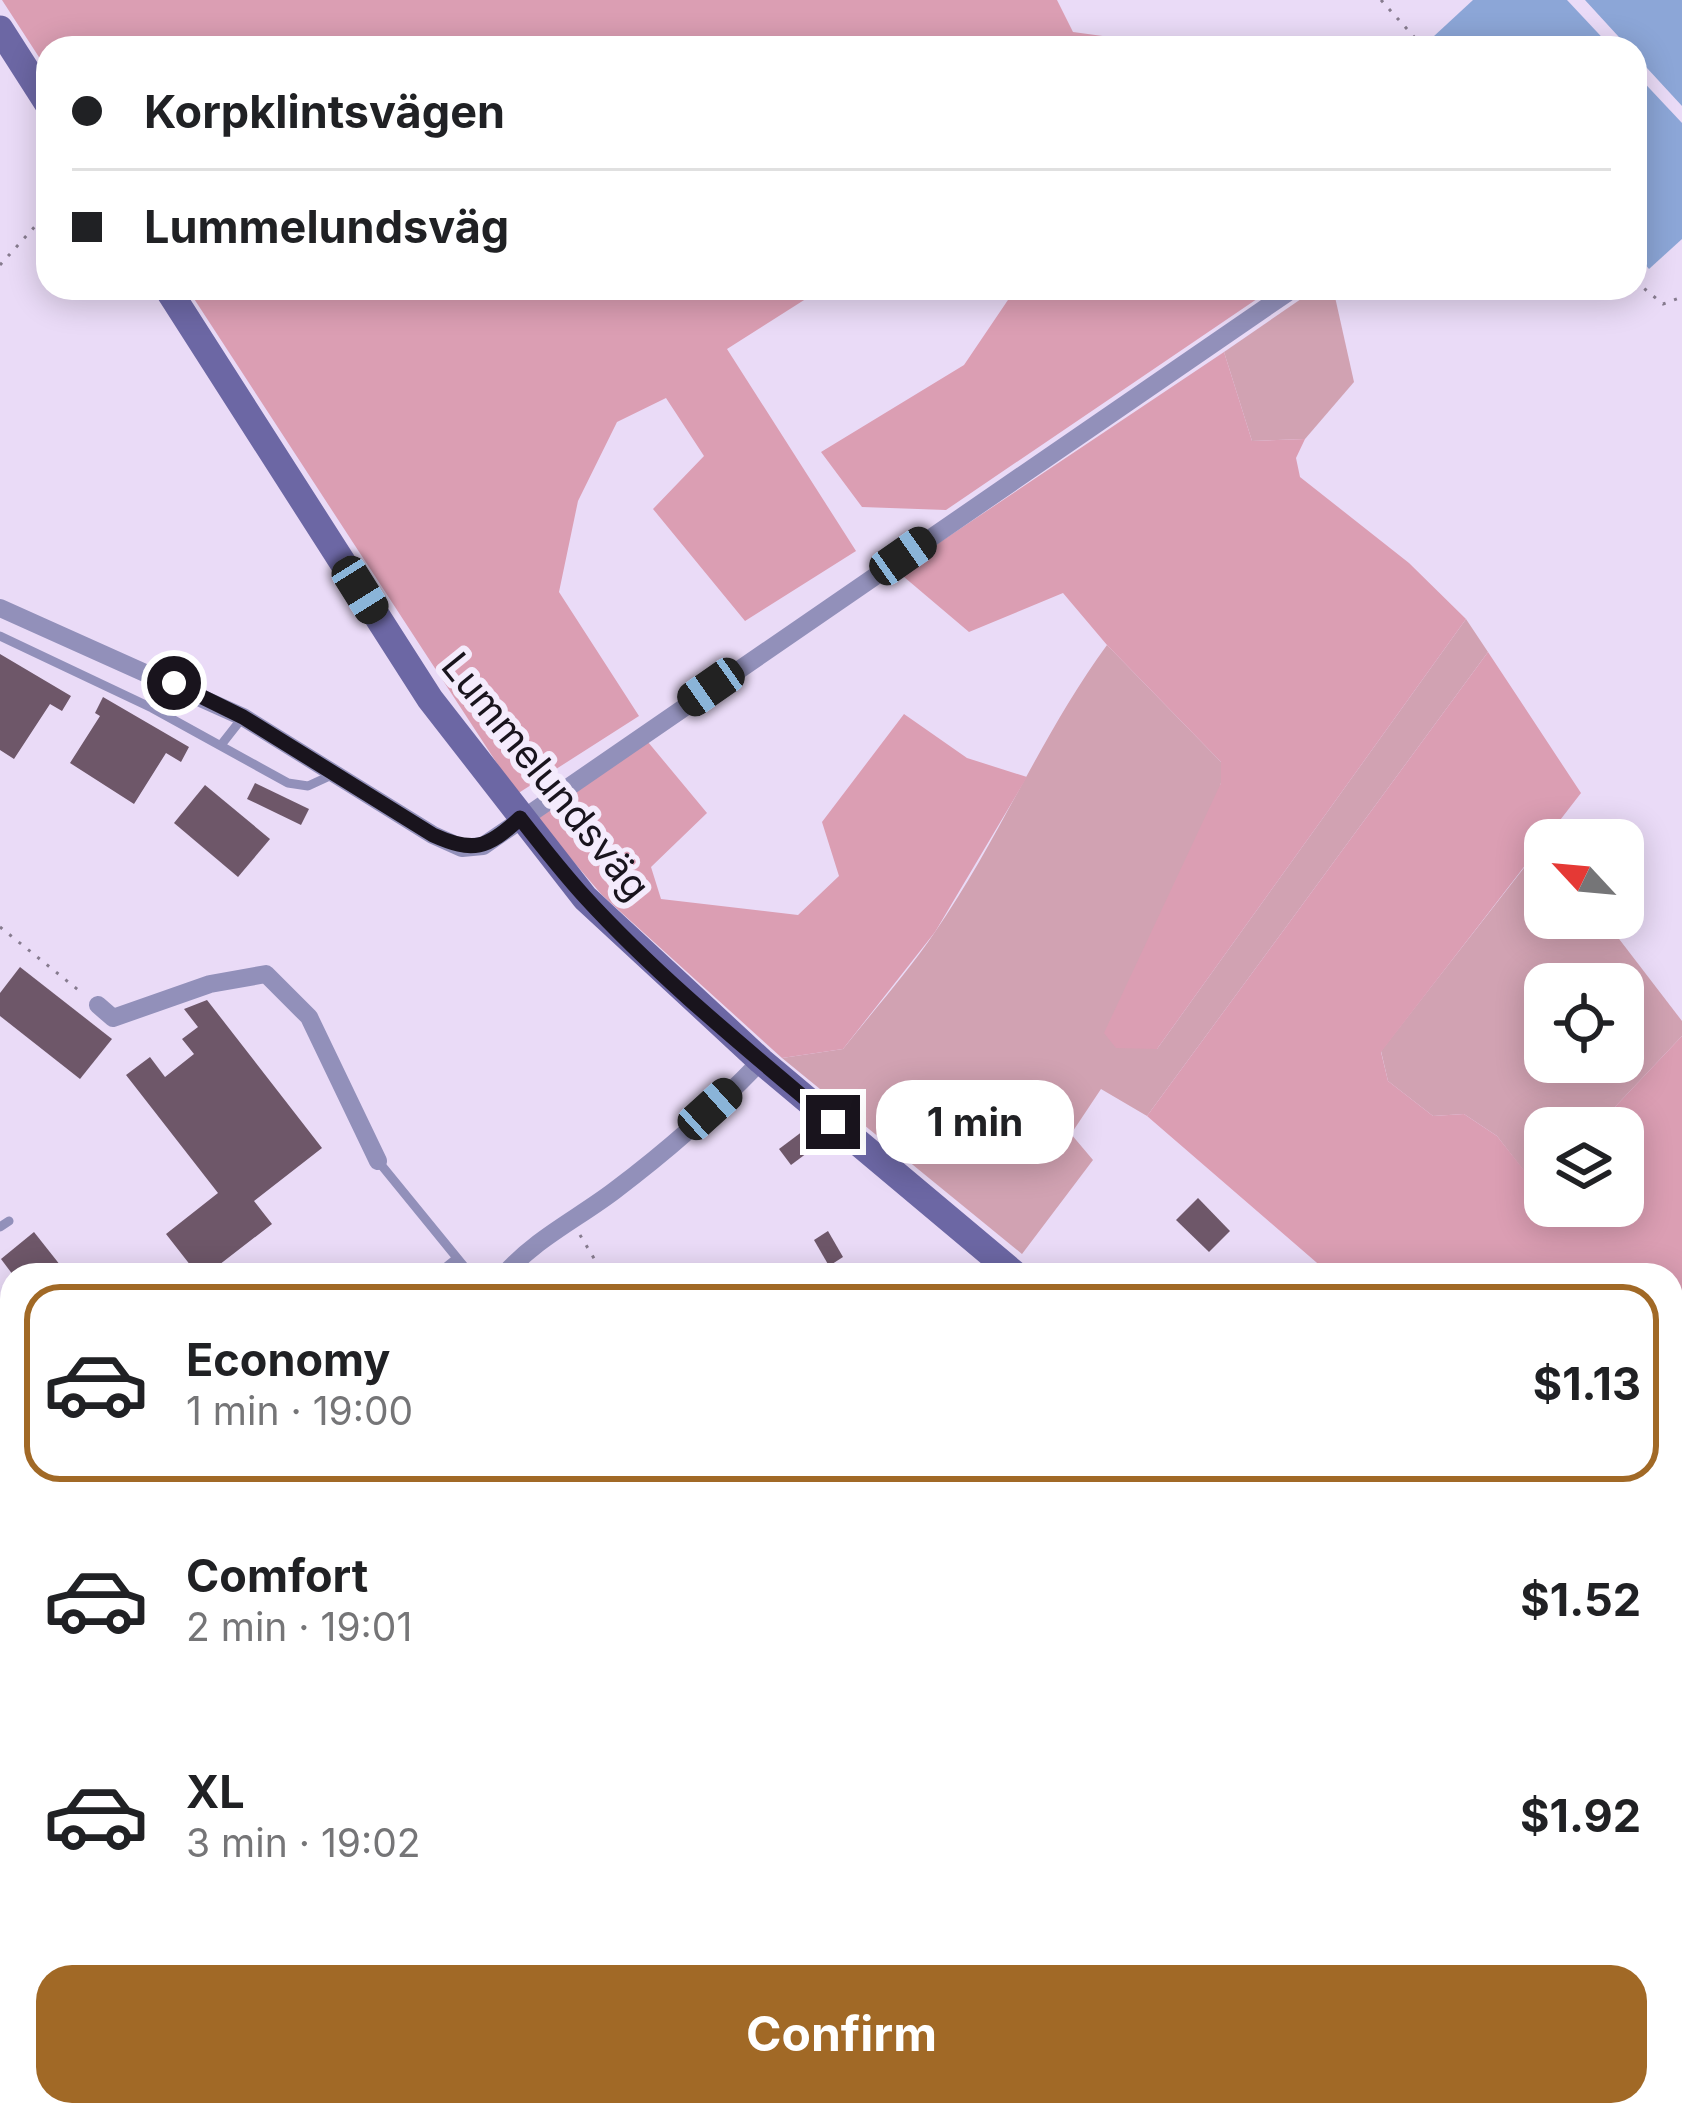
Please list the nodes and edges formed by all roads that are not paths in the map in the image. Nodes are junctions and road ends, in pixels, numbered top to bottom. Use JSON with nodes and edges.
{"nodes":[{"id":1,"x":0,"y":29,"type":"edge"},
{"id":2,"x":36,"y":85,"type":"edge"},
{"id":3,"x":175,"y":300,"type":"edge"},
{"id":4,"x":1277,"y":300,"type":"edge"},
{"id":5,"x":0,"y":608,"type":"edge"},
{"id":6,"x":0,"y":636,"type":"edge"},
{"id":7,"x":243,"y":717,"type":"junction"},
{"id":8,"x":221,"y":745,"type":"junction"},
{"id":9,"x":336,"y":773,"type":"junction"},
{"id":10,"x":520,"y":818,"type":"junction"},
{"id":11,"x":98,"y":1005,"type":"road end"},
{"id":12,"x":760,"y":1061,"type":"junction"},
{"id":13,"x":378,"y":1160,"type":"joint"},
{"id":14,"x":456,"y":1259,"type":"junction"},
{"id":15,"x":451,"y":1263,"type":"edge"},
{"id":16,"x":460,"y":1263,"type":"edge"},
{"id":17,"x":516,"y":1263,"type":"edge"},
{"id":18,"x":1002,"y":1263,"type":"edge"}],
"edges":[{"from":1,"to":2,"type":"main road"},
{"from":3,"to":10,"type":"main road","name":"Lummelundsväg"},
{"from":4,"to":10,"type":"street"},
{"from":5,"to":7,"type":"street"},
{"from":6,"to":8,"type":"lane"},
{"from":7,"to":8,"type":"lane"},
{"from":7,"to":9,"type":"street"},
{"from":8,"to":9,"type":"lane"},
{"from":9,"to":10,"type":"street"},
{"from":10,"to":12,"type":"main road","name":"Lummelundsväg"},
{"from":11,"to":13,"type":"street"},
{"from":12,"to":17,"type":"street"},
{"from":12,"to":18,"type":"main road","name":"Lummelundsväg"},
{"from":13,"to":14,"type":"lane"},
{"from":14,"to":15,"type":"lane"},
{"from":14,"to":16,"type":"lane"}]}
